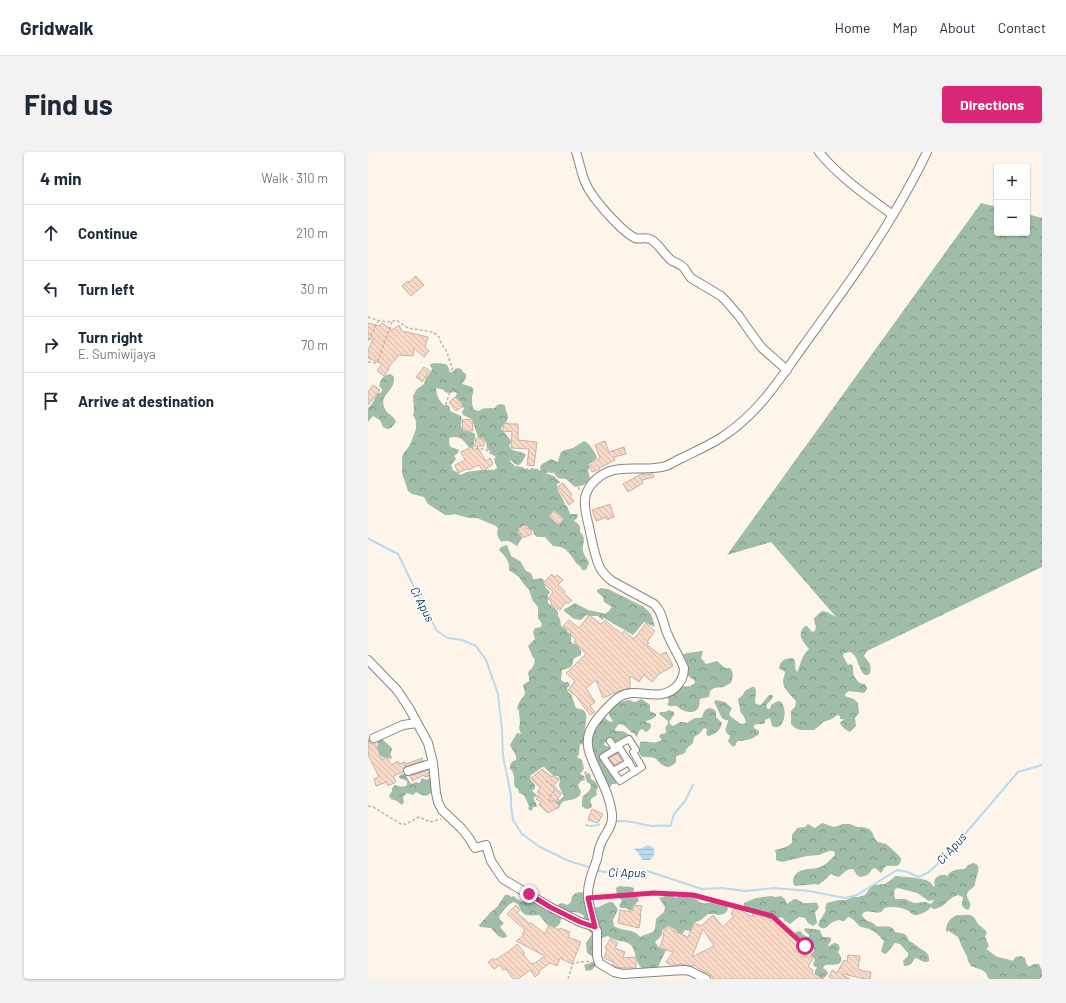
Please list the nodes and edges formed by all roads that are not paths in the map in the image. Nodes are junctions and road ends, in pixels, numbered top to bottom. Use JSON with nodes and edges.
{"nodes":[{"id":1,"x":576,"y":152,"type":"edge"},
{"id":2,"x":819,"y":152,"type":"edge"},
{"id":3,"x":927,"y":152,"type":"edge"},
{"id":4,"x":893,"y":215,"type":"junction"},
{"id":5,"x":787,"y":370,"type":"junction"},
{"id":6,"x":368,"y":660,"type":"edge"},
{"id":7,"x":418,"y":723,"type":"junction"},
{"id":8,"x":374,"y":738,"type":"dead end"},
{"id":9,"x":610,"y":741,"type":"dead end"},
{"id":10,"x":617,"y":748,"type":"junction"},
{"id":11,"x":633,"y":752,"type":"junction"},
{"id":12,"x":627,"y":759,"type":"junction"},
{"id":13,"x":433,"y":763,"type":"junction"},
{"id":14,"x":408,"y":771,"type":"dead end"},
{"id":15,"x":614,"y":771,"type":"junction"},
{"id":16,"x":635,"y":772,"type":"junction"},
{"id":17,"x":595,"y":927,"type":"junction"},
{"id":18,"x":645,"y":975,"type":"edge"},
{"id":19,"x":706,"y":979,"type":"edge"}],
"edges":[{"from":1,"to":5,"type":"street"},
{"from":2,"to":4,"type":"street"},
{"from":3,"to":4,"type":"street"},
{"from":4,"to":5,"type":"street"},
{"from":5,"to":17,"type":"street"},
{"from":6,"to":7,"type":"street"},
{"from":7,"to":8,"type":"street"},
{"from":7,"to":13,"type":"street"},
{"from":9,"to":10,"type":"street"},
{"from":10,"to":11,"type":"street"},
{"from":10,"to":12,"type":"street"},
{"from":10,"to":15,"type":"street"},
{"from":11,"to":12,"type":"street"},
{"from":11,"to":16,"type":"street"},
{"from":12,"to":15,"type":"street"},
{"from":12,"to":16,"type":"street"},
{"from":13,"to":14,"type":"street"},
{"from":13,"to":17,"type":"street"},
{"from":15,"to":16,"type":"street"},
{"from":17,"to":18,"type":"street"},
{"from":18,"to":19,"type":"street"}]}
